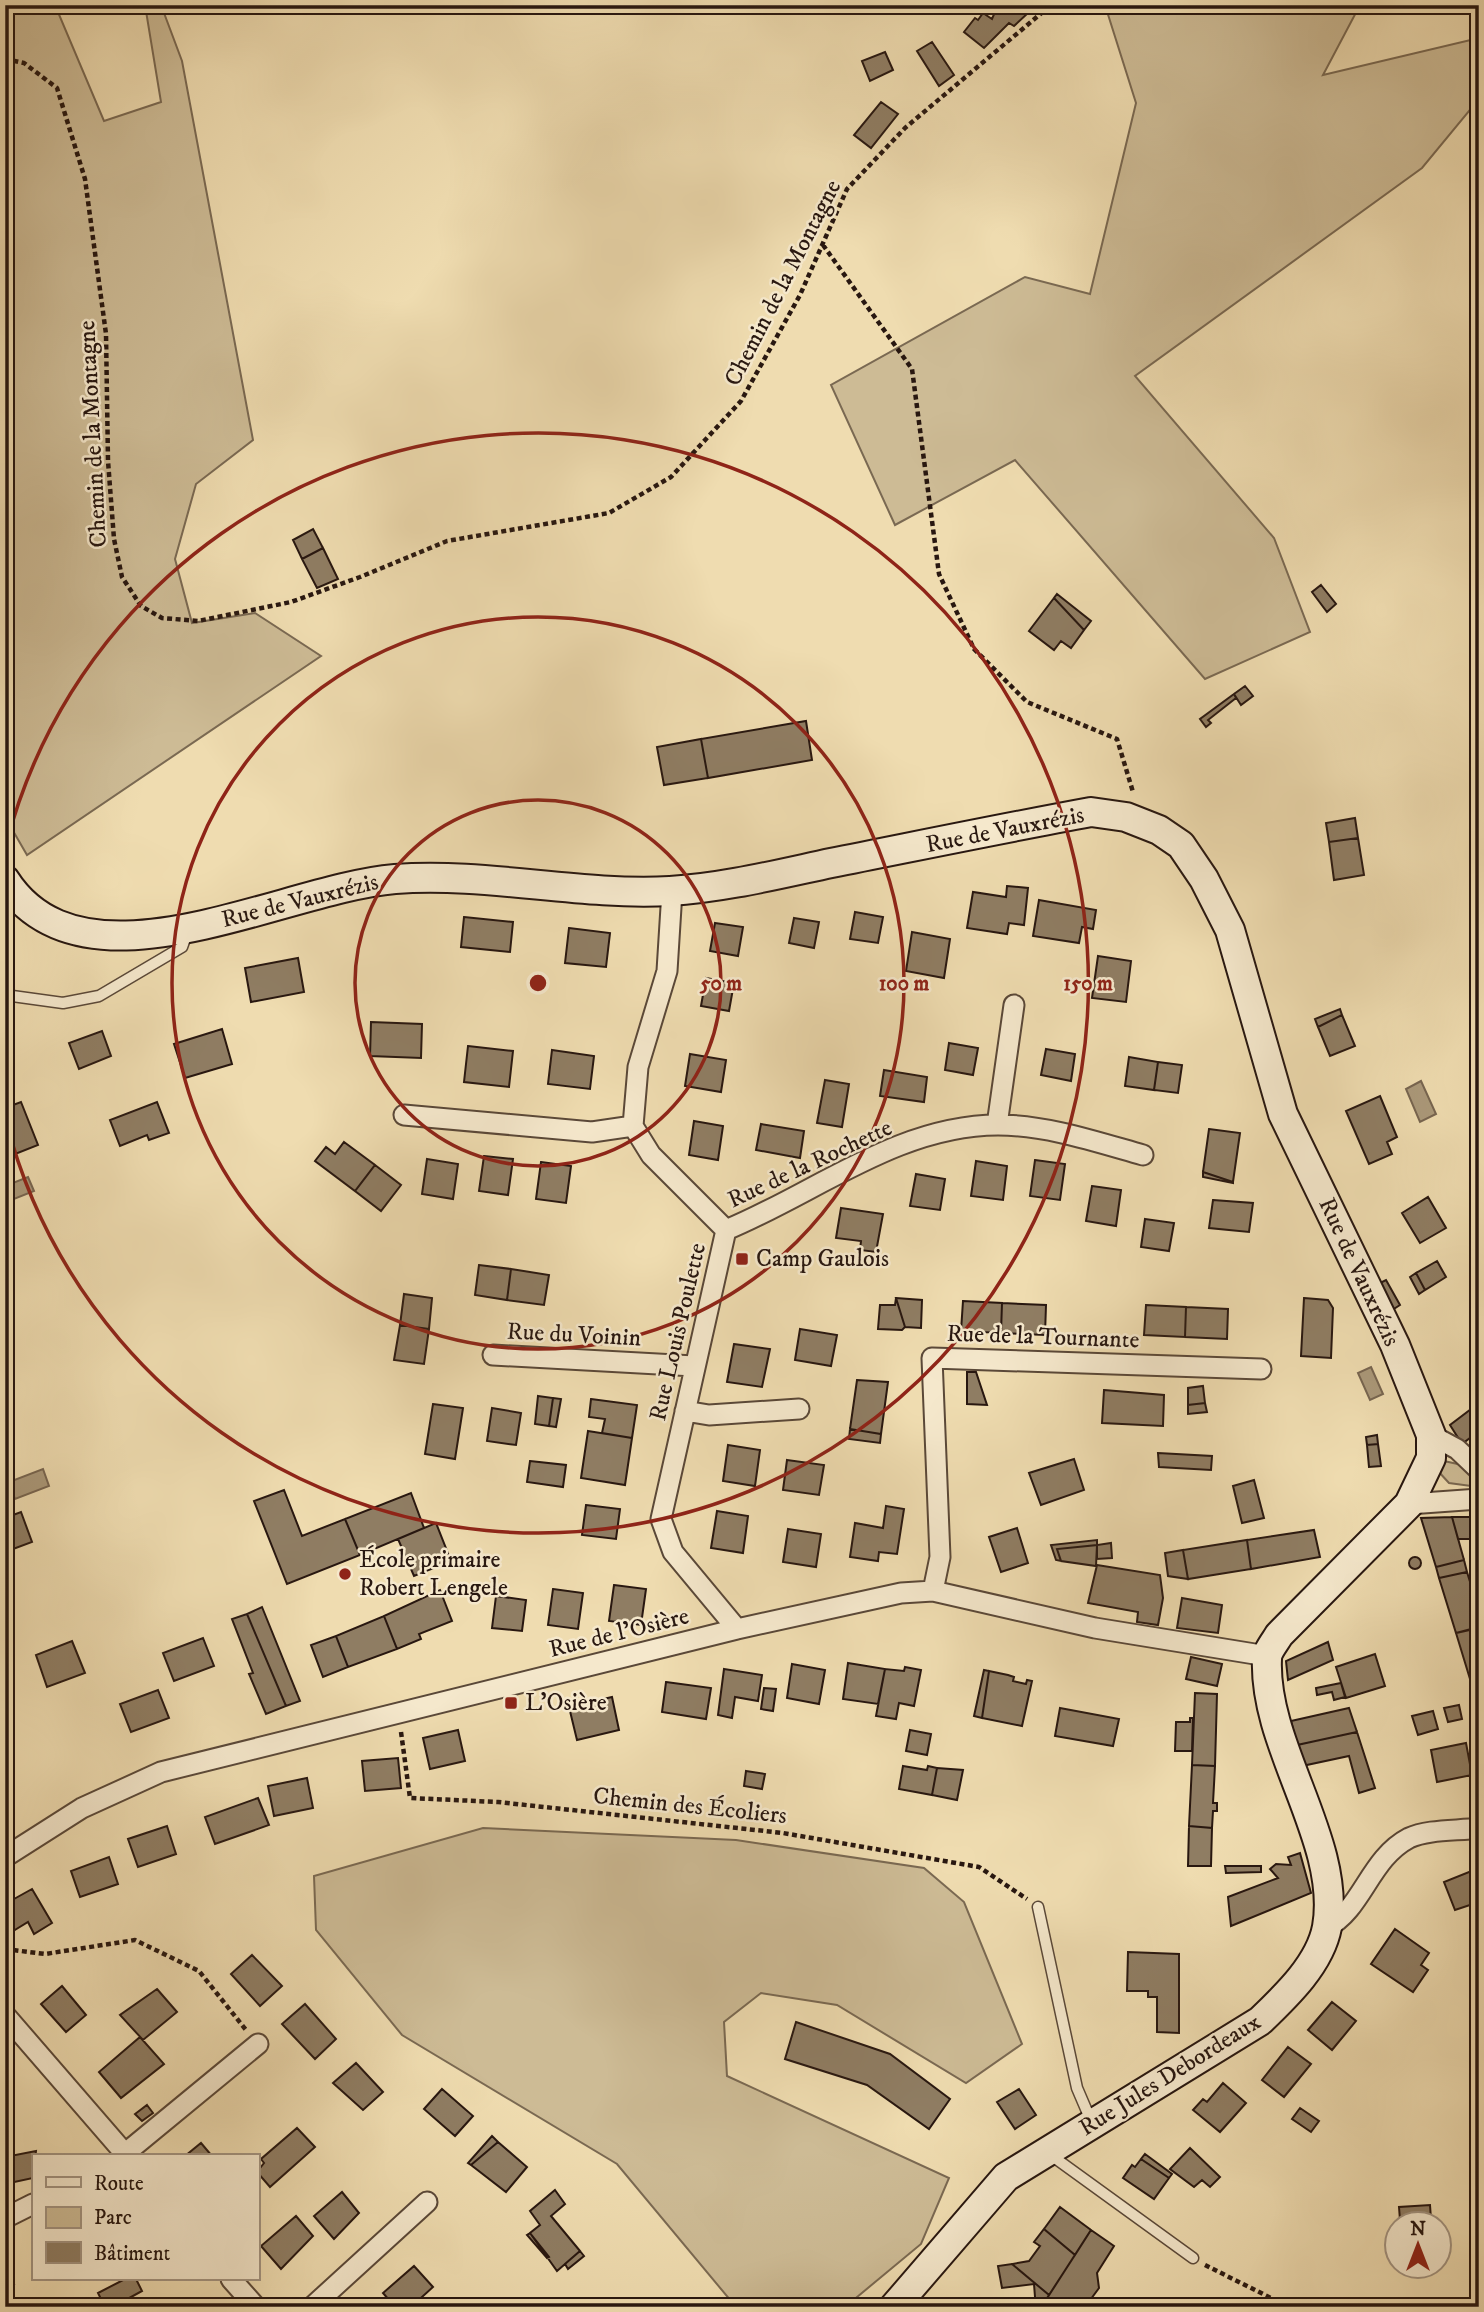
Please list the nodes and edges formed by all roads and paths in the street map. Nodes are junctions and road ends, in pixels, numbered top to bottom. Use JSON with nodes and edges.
{"nodes":[{"id":1,"x":1051,"y":5,"type":"edge"},
{"id":2,"x":5,"y":59,"type":"edge"},
{"id":3,"x":822,"y":244,"type":"junction"},
{"id":4,"x":1143,"y":824,"type":"junction"},
{"id":5,"x":5,"y":880,"type":"edge"},
{"id":6,"x":672,"y":891,"type":"junction"},
{"id":7,"x":188,"y":929,"type":"junction"},
{"id":8,"x":5,"y":995,"type":"edge"},
{"id":9,"x":1014,"y":1005,"type":"dead end"},
{"id":10,"x":404,"y":1115,"type":"dead end"},
{"id":11,"x":997,"y":1125,"type":"junction"},
{"id":12,"x":633,"y":1126,"type":"junction"},
{"id":13,"x":1143,"y":1154,"type":"dead end"},
{"id":14,"x":726,"y":1230,"type":"junction"},
{"id":15,"x":493,"y":1355,"type":"dead end"},
{"id":16,"x":694,"y":1366,"type":"junction"},
{"id":17,"x":1261,"y":1368,"type":"dead end"},
{"id":18,"x":799,"y":1409,"type":"dead end"},
{"id":19,"x":685,"y":1411,"type":"junction"},
{"id":20,"x":1431,"y":1435,"type":"junction"},
{"id":21,"x":1479,"y":1470,"type":"edge"},
{"id":22,"x":1479,"y":1499,"type":"edge"},
{"id":23,"x":1409,"y":1504,"type":"junction"},
{"id":24,"x":933,"y":1591,"type":"junction"},
{"id":25,"x":737,"y":1629,"type":"junction"},
{"id":26,"x":1267,"y":1656,"type":"junction"},
{"id":27,"x":398,"y":1713,"type":"junction"},
{"id":28,"x":1479,"y":1828,"type":"edge"},
{"id":29,"x":5,"y":1857,"type":"edge"},
{"id":30,"x":1038,"y":1907,"type":"joint"},
{"id":31,"x":1326,"y":1928,"type":"junction"},
{"id":32,"x":5,"y":1949,"type":"edge"},
{"id":33,"x":5,"y":2015,"type":"edge"},
{"id":34,"x":258,"y":2044,"type":"joint"},
{"id":35,"x":1092,"y":2124,"type":"junction"},
{"id":36,"x":1045,"y":2151,"type":"junction"},
{"id":37,"x":123,"y":2154,"type":"edge"},
{"id":38,"x":125,"y":2154,"type":"edge"},
{"id":39,"x":427,"y":2203,"type":"dead end"},
{"id":40,"x":32,"y":2204,"type":"edge"},
{"id":41,"x":5,"y":2218,"type":"edge"},
{"id":42,"x":1193,"y":2258,"type":"joint"},
{"id":43,"x":231,"y":2280,"type":"edge"},
{"id":44,"x":256,"y":2307,"type":"edge"},
{"id":45,"x":312,"y":2307,"type":"edge"},
{"id":46,"x":894,"y":2307,"type":"edge"},
{"id":47,"x":1289,"y":2307,"type":"edge"}],
"edges":[{"from":1,"to":3,"type":"path","name":"Chemin de la Montagne"},
{"from":2,"to":3,"type":"path","name":"Chemin de la Montagne"},
{"from":3,"to":4,"type":"path"},
{"from":4,"to":6,"type":"street","name":"Rue de Vauxrézis"},
{"from":4,"to":20,"type":"street","name":"Rue de Vauxrézis"},
{"from":5,"to":7,"type":"street","name":"Rue de Vauxrézis"},
{"from":6,"to":7,"type":"street","name":"Rue de Vauxrézis"},
{"from":6,"to":12,"type":"street"},
{"from":7,"to":8,"type":"lane","name":"Rue de Vauxrézis"},
{"from":9,"to":11,"type":"street"},
{"from":10,"to":12,"type":"street"},
{"from":11,"to":13,"type":"street","name":"Rue de la Rochette"},
{"from":11,"to":14,"type":"street","name":"Rue de la Rochette"},
{"from":12,"to":14,"type":"street","name":"Rue Louis Poulette"},
{"from":14,"to":16,"type":"street","name":"Rue Louis Poulette"},
{"from":15,"to":16,"type":"street","name":"Rue du Voinin"},
{"from":16,"to":19,"type":"street","name":"Rue Louis Poulette"},
{"from":17,"to":24,"type":"street","name":"Rue de la Tournante"},
{"from":18,"to":19,"type":"street"},
{"from":19,"to":25,"type":"street","name":"Rue Louis Poulette"},
{"from":20,"to":21,"type":"street"},
{"from":20,"to":23,"type":"street"},
{"from":22,"to":23,"type":"street"},
{"from":23,"to":26,"type":"street"},
{"from":24,"to":25,"type":"street","name":"Rue de l'Osière"},
{"from":24,"to":26,"type":"street","name":"Rue de l'Osière"},
{"from":25,"to":27,"type":"street","name":"Rue de l'Osière"},
{"from":26,"to":31,"type":"street","name":"Rue Jules Debordeaux"},
{"from":27,"to":29,"type":"street","name":"Rue de l'Osière"},
{"from":27,"to":30,"type":"path","name":"Chemin des Écoliers"},
{"from":28,"to":31,"type":"street"},
{"from":30,"to":35,"type":"lane"},
{"from":31,"to":35,"type":"street","name":"Rue Jules Debordeaux"},
{"from":32,"to":34,"type":"path"},
{"from":33,"to":37,"type":"street"},
{"from":34,"to":38,"type":"street"},
{"from":35,"to":36,"type":"street","name":"Rue Jules Debordeaux"},
{"from":36,"to":42,"type":"lane"},
{"from":36,"to":46,"type":"street","name":"Rue Jules Debordeaux"},
{"from":39,"to":45,"type":"street"},
{"from":40,"to":41,"type":"street"},
{"from":42,"to":47,"type":"path"},
{"from":43,"to":44,"type":"street"}]}
